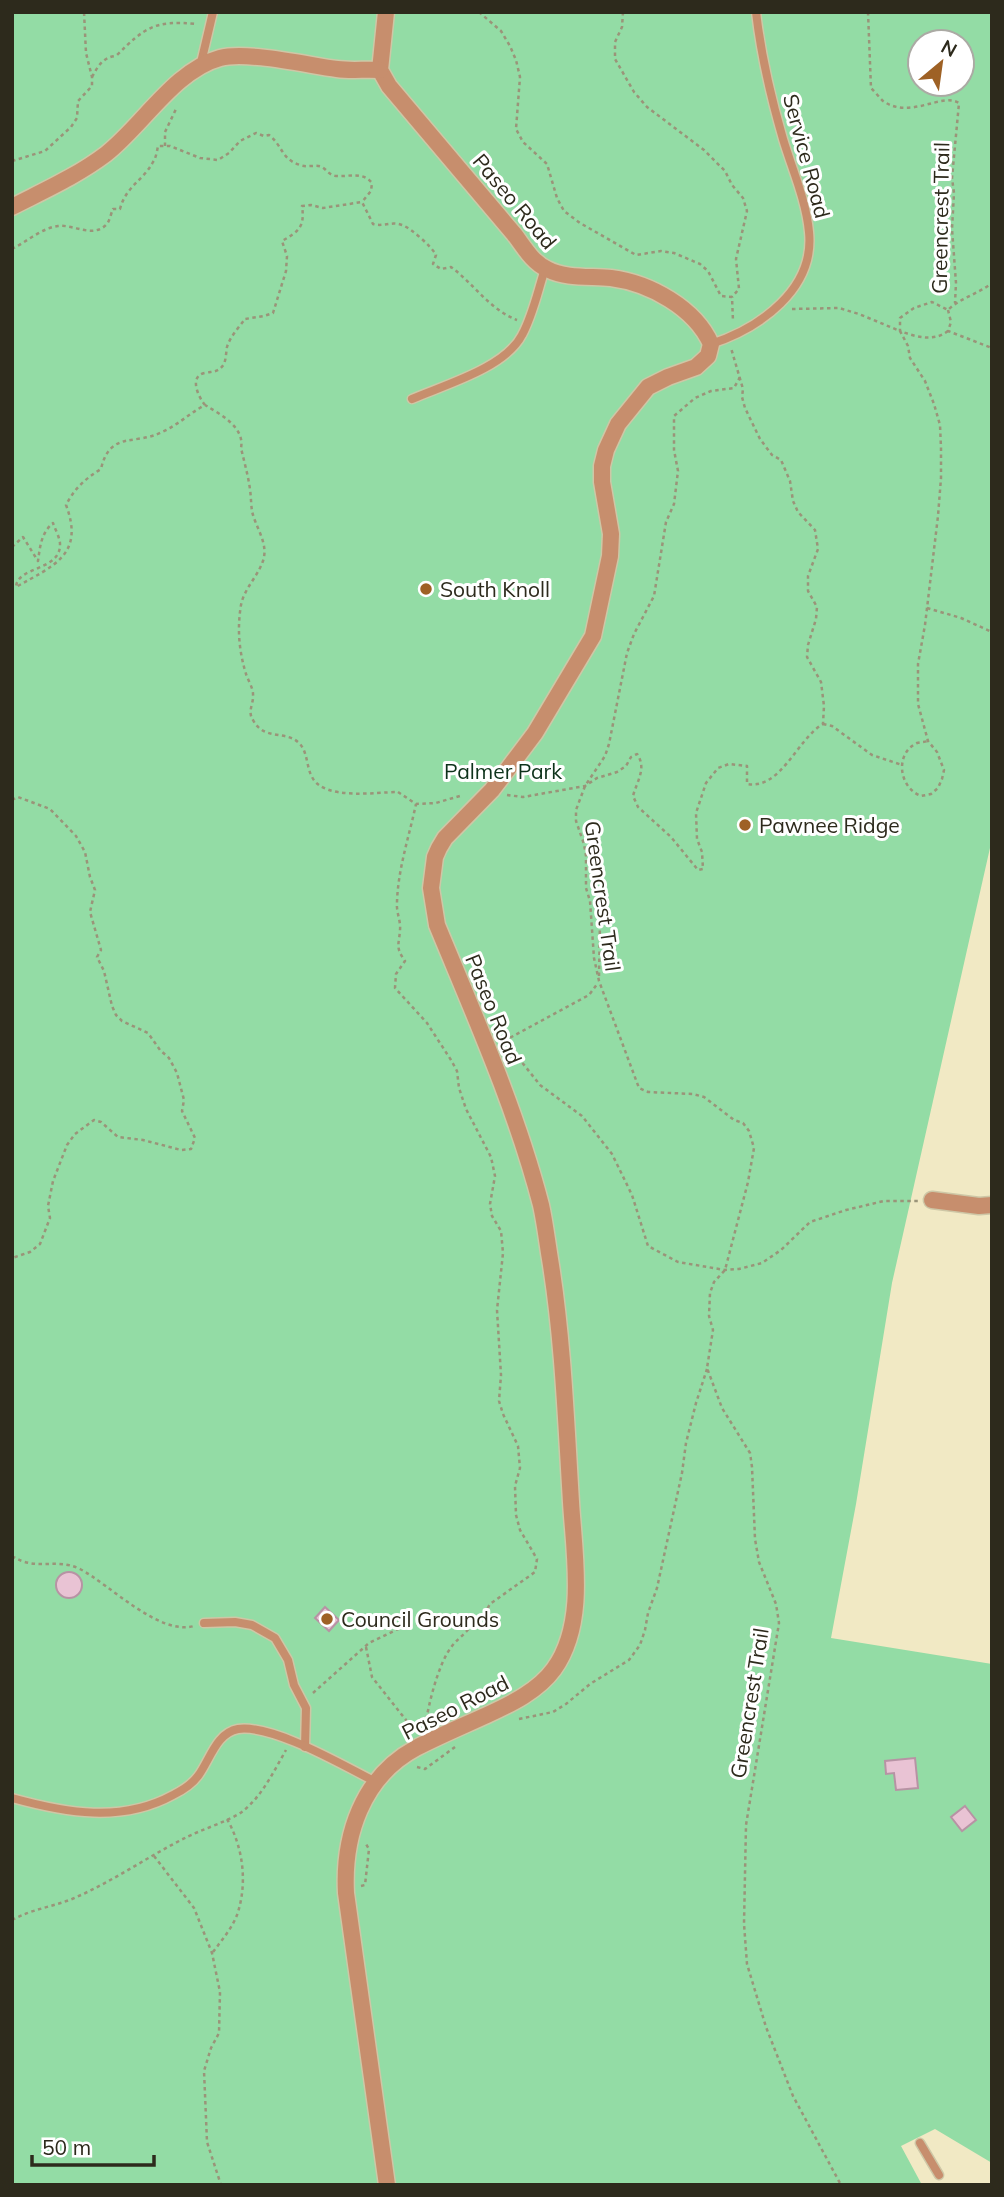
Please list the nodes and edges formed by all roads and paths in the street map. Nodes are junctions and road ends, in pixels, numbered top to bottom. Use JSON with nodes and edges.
{"nodes":[{"id":1,"x":84,"y":12,"type":"edge"},
{"id":2,"x":213,"y":12,"type":"edge"},
{"id":3,"x":386,"y":12,"type":"edge"},
{"id":4,"x":479,"y":12,"type":"edge"},
{"id":5,"x":623,"y":12,"type":"edge"},
{"id":6,"x":756,"y":12,"type":"edge"},
{"id":7,"x":868,"y":12,"type":"edge"},
{"id":8,"x":204,"y":25,"type":"dead end"},
{"id":9,"x":200,"y":67,"type":"junction"},
{"id":10,"x":380,"y":70,"type":"junction"},
{"id":11,"x":92,"y":77,"type":"junction"},
{"id":12,"x":179,"y":103,"type":"dead end"},
{"id":13,"x":164,"y":146,"type":"junction"},
{"id":14,"x":12,"y":160,"type":"edge"},
{"id":15,"x":362,"y":202,"type":"junction"},
{"id":16,"x":12,"y":207,"type":"edge"},
{"id":17,"x":12,"y":249,"type":"edge"},
{"id":18,"x":545,"y":269,"type":"junction"},
{"id":19,"x":992,"y":283,"type":"edge"},
{"id":20,"x":732,"y":298,"type":"junction"},
{"id":21,"x":955,"y":303,"type":"junction"},
{"id":22,"x":775,"y":310,"type":"junction"},
{"id":23,"x":948,"y":310,"type":"junction"},
{"id":24,"x":526,"y":324,"type":"junction"},
{"id":25,"x":901,"y":331,"type":"junction"},
{"id":26,"x":948,"y":331,"type":"junction"},
{"id":27,"x":727,"y":339,"type":"junction"},
{"id":28,"x":711,"y":344,"type":"junction"},
{"id":29,"x":992,"y":348,"type":"edge"},
{"id":30,"x":740,"y":377,"type":"junction"},
{"id":31,"x":412,"y":399,"type":"dead end"},
{"id":32,"x":205,"y":405,"type":"junction"},
{"id":33,"x":12,"y":547,"type":"edge"},
{"id":34,"x":927,"y":608,"type":"junction"},
{"id":35,"x":992,"y":632,"type":"edge"},
{"id":36,"x":823,"y":724,"type":"junction"},
{"id":37,"x":928,"y":741,"type":"junction"},
{"id":38,"x":902,"y":765,"type":"junction"},
{"id":39,"x":585,"y":786,"type":"junction"},
{"id":40,"x":391,"y":792,"type":"dead end"},
{"id":41,"x":12,"y":800,"type":"edge"},
{"id":42,"x":416,"y":804,"type":"dead end"},
{"id":43,"x":600,"y":920,"type":"dead end"},
{"id":44,"x":598,"y":981,"type":"junction"},
{"id":45,"x":505,"y":1041,"type":"junction"},
{"id":46,"x":487,"y":1050,"type":"junction"},
{"id":47,"x":932,"y":1200,"type":"joint"},
{"id":48,"x":992,"y":1205,"type":"edge"},
{"id":49,"x":12,"y":1258,"type":"edge"},
{"id":50,"x":725,"y":1270,"type":"junction"},
{"id":51,"x":707,"y":1368,"type":"junction"},
{"id":52,"x":12,"y":1556,"type":"edge"},
{"id":53,"x":474,"y":1620,"type":"junction"},
{"id":54,"x":204,"y":1623,"type":"joint"},
{"id":55,"x":366,"y":1647,"type":"junction"},
{"id":56,"x":304,"y":1701,"type":"junction"},
{"id":57,"x":509,"y":1721,"type":"dead end"},
{"id":58,"x":291,"y":1741,"type":"junction"},
{"id":59,"x":421,"y":1745,"type":"junction"},
{"id":60,"x":305,"y":1747,"type":"junction"},
{"id":61,"x":377,"y":1782,"type":"junction"},
{"id":62,"x":12,"y":1798,"type":"edge"},
{"id":63,"x":227,"y":1819,"type":"junction"},
{"id":64,"x":154,"y":1856,"type":"junction"},
{"id":65,"x":12,"y":1920,"type":"edge"},
{"id":66,"x":212,"y":1953,"type":"junction"},
{"id":67,"x":920,"y":2143,"type":"dead end"},
{"id":68,"x":939,"y":2175,"type":"dead end"},
{"id":69,"x":221,"y":2185,"type":"edge"},
{"id":70,"x":387,"y":2185,"type":"edge"},
{"id":71,"x":841,"y":2185,"type":"edge"}],
"edges":[{"from":1,"to":11,"type":"path"},
{"from":2,"to":9,"type":"lane"},
{"from":3,"to":10,"type":"street"},
{"from":4,"to":20,"type":"path"},
{"from":5,"to":20,"type":"path"},
{"from":6,"to":22,"type":"lane","name":"Service Road"},
{"from":7,"to":21,"type":"path","name":"Greencrest Trail"},
{"from":8,"to":11,"type":"path"},
{"from":9,"to":10,"type":"street"},
{"from":9,"to":16,"type":"street"},
{"from":10,"to":18,"type":"street","name":"Paseo Road"},
{"from":11,"to":14,"type":"path"},
{"from":12,"to":13,"type":"path"},
{"from":13,"to":15,"type":"path"},
{"from":13,"to":17,"type":"path"},
{"from":15,"to":24,"type":"path"},
{"from":15,"to":32,"type":"path"},
{"from":18,"to":24,"type":"lane"},
{"from":18,"to":28,"type":"street","name":"Paseo Road"},
{"from":19,"to":21,"type":"path"},
{"from":20,"to":27,"type":"path"},
{"from":21,"to":23,"type":"path","name":"Greencrest Trail"},
{"from":22,"to":25,"type":"path"},
{"from":22,"to":27,"type":"lane","name":"Service Road"},
{"from":23,"to":25,"type":"path","name":"Greencrest Trail"},
{"from":23,"to":26,"type":"path"},
{"from":24,"to":31,"type":"lane"},
{"from":25,"to":26,"type":"path"},
{"from":25,"to":34,"type":"path"},
{"from":26,"to":29,"type":"path"},
{"from":27,"to":28,"type":"lane","name":"Service Road"},
{"from":27,"to":30,"type":"path"},
{"from":28,"to":46,"type":"street","name":"Paseo Road"},
{"from":30,"to":36,"type":"path"},
{"from":30,"to":39,"type":"path","name":"Greencrest Trail"},
{"from":32,"to":33,"type":"path"},
{"from":32,"to":40,"type":"path"},
{"from":34,"to":35,"type":"path"},
{"from":34,"to":37,"type":"path"},
{"from":36,"to":38,"type":"path"},
{"from":36,"to":39,"type":"path"},
{"from":37,"to":38,"type":"path"},
{"from":37,"to":38,"type":"path"},
{"from":39,"to":44,"type":"path","name":"Greencrest Trail"},
{"from":41,"to":49,"type":"path"},
{"from":42,"to":53,"type":"path"},
{"from":43,"to":44,"type":"path"},
{"from":44,"to":45,"type":"path"},
{"from":44,"to":50,"type":"path","name":"Greencrest Trail"},
{"from":45,"to":46,"type":"path"},
{"from":45,"to":50,"type":"path"},
{"from":46,"to":59,"type":"street","name":"Paseo Road"},
{"from":47,"to":48,"type":"street"},
{"from":47,"to":50,"type":"path"},
{"from":50,"to":51,"type":"path","name":"Greencrest Trail"},
{"from":51,"to":57,"type":"path"},
{"from":51,"to":71,"type":"path","name":"Greencrest Trail"},
{"from":52,"to":54,"type":"path"},
{"from":53,"to":55,"type":"path"},
{"from":53,"to":59,"type":"path"},
{"from":54,"to":56,"type":"lane"},
{"from":55,"to":56,"type":"path"},
{"from":55,"to":59,"type":"path"},
{"from":56,"to":60,"type":"lane"},
{"from":58,"to":60,"type":"lane"},
{"from":58,"to":62,"type":"lane"},
{"from":58,"to":63,"type":"path"},
{"from":59,"to":61,"type":"street","name":"Paseo Road"},
{"from":60,"to":61,"type":"lane"},
{"from":61,"to":70,"type":"street","name":"Paseo Road"},
{"from":63,"to":64,"type":"path"},
{"from":63,"to":66,"type":"path"},
{"from":64,"to":65,"type":"path"},
{"from":64,"to":66,"type":"path"},
{"from":66,"to":69,"type":"path"},
{"from":67,"to":68,"type":"lane"}]}
